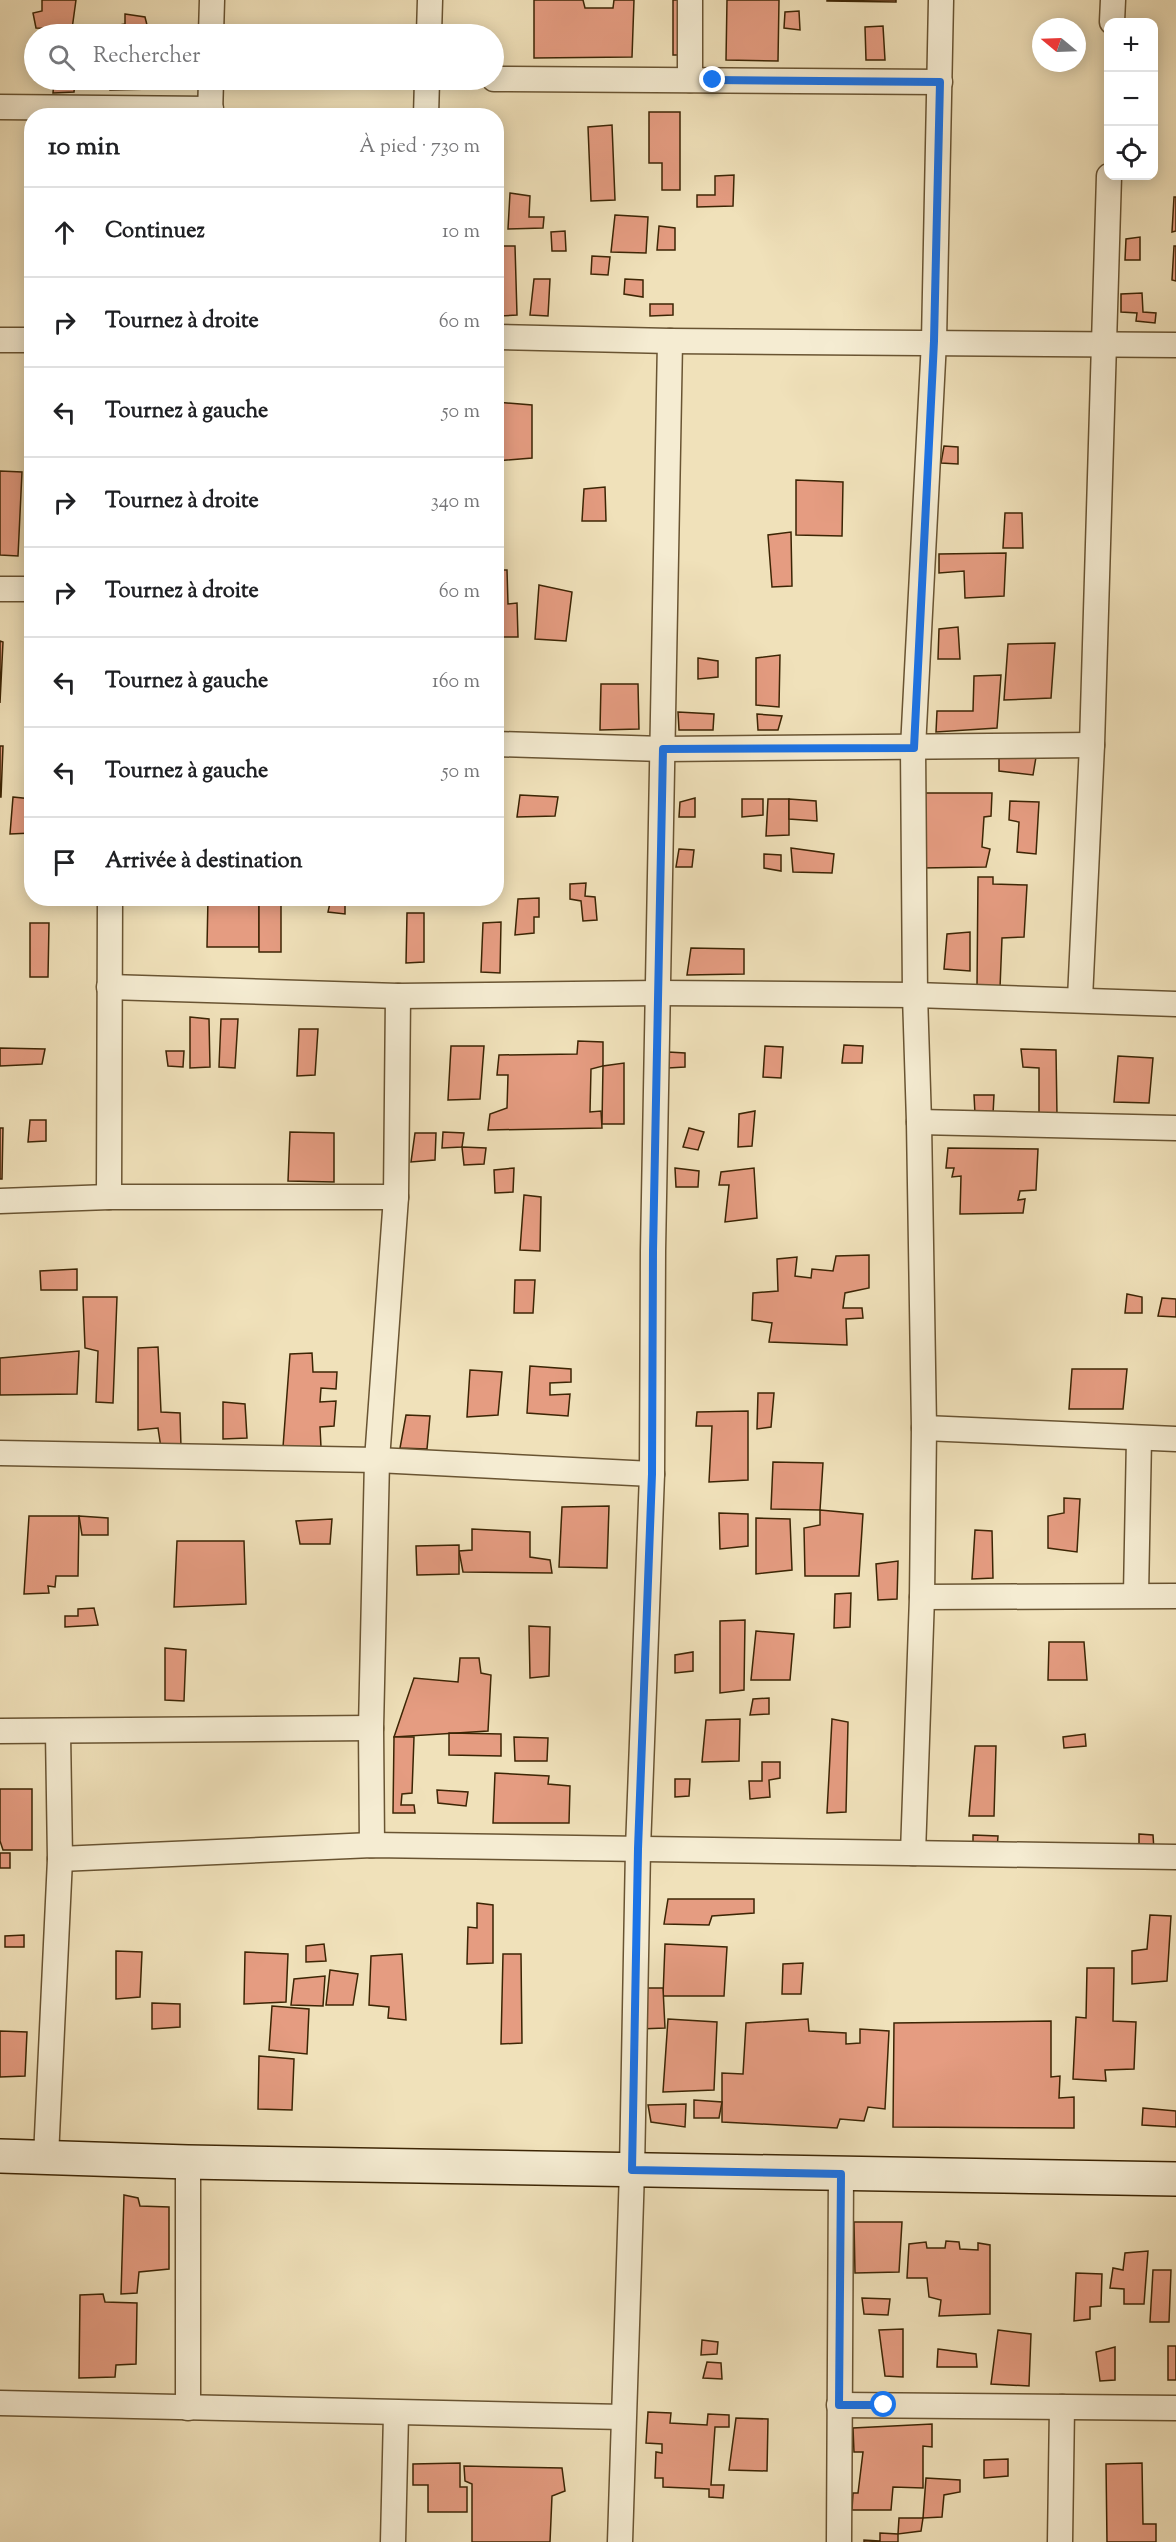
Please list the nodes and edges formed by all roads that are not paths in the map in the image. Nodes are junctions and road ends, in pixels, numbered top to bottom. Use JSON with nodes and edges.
{"nodes":[{"id":1,"x":212,"y":0,"type":"edge"},
{"id":2,"x":430,"y":0,"type":"edge"},
{"id":3,"x":690,"y":0,"type":"edge"},
{"id":4,"x":941,"y":0,"type":"edge"},
{"id":5,"x":1113,"y":0,"type":"edge"},
{"id":6,"x":1112,"y":18,"type":"edge"},
{"id":7,"x":211,"y":24,"type":"edge"},
{"id":8,"x":429,"y":24,"type":"edge"},
{"id":9,"x":504,"y":79,"type":"edge"},
{"id":10,"x":690,"y":80,"type":"junction"},
{"id":11,"x":940,"y":82,"type":"junction"},
{"id":12,"x":211,"y":90,"type":"edge"},
{"id":13,"x":427,"y":90,"type":"edge"},
{"id":14,"x":0,"y":107,"type":"edge"},
{"id":15,"x":42,"y":108,"type":"edge"},
{"id":16,"x":211,"y":108,"type":"edge"},
{"id":17,"x":426,"y":108,"type":"edge"},
{"id":18,"x":1109,"y":180,"type":"edge"},
{"id":19,"x":504,"y":337,"type":"edge"},
{"id":20,"x":0,"y":340,"type":"edge"},
{"id":21,"x":24,"y":340,"type":"edge"},
{"id":22,"x":670,"y":341,"type":"junction"},
{"id":23,"x":934,"y":341,"type":"junction"},
{"id":24,"x":1106,"y":344,"type":"junction"},
{"id":25,"x":1176,"y":345,"type":"edge"},
{"id":26,"x":0,"y":588,"type":"edge"},
{"id":27,"x":24,"y":589,"type":"edge"},
{"id":28,"x":504,"y":744,"type":"edge"},
{"id":29,"x":1092,"y":745,"type":"junction"},
{"id":30,"x":914,"y":748,"type":"junction"},
{"id":31,"x":663,"y":749,"type":"junction"},
{"id":32,"x":110,"y":906,"type":"edge"},
{"id":33,"x":109,"y":987,"type":"junction"},
{"id":34,"x":659,"y":993,"type":"junction"},
{"id":35,"x":915,"y":995,"type":"junction"},
{"id":36,"x":398,"y":996,"type":"junction"},
{"id":37,"x":1080,"y":999,"type":"junction"},
{"id":38,"x":1176,"y":1004,"type":"edge"},
{"id":39,"x":920,"y":1122,"type":"junction"},
{"id":40,"x":1176,"y":1128,"type":"edge"},
{"id":41,"x":109,"y":1197,"type":"junction"},
{"id":42,"x":396,"y":1197,"type":"junction"},
{"id":43,"x":0,"y":1201,"type":"edge"},
{"id":44,"x":924,"y":1428,"type":"junction"},
{"id":45,"x":1139,"y":1438,"type":"junction"},
{"id":46,"x":1176,"y":1439,"type":"edge"},
{"id":47,"x":0,"y":1453,"type":"edge"},
{"id":48,"x":377,"y":1460,"type":"junction"},
{"id":49,"x":652,"y":1474,"type":"junction"},
{"id":50,"x":1136,"y":1595,"type":"junction"},
{"id":51,"x":1176,"y":1596,"type":"edge"},
{"id":52,"x":922,"y":1597,"type":"junction"},
{"id":53,"x":371,"y":1728,"type":"junction"},
{"id":54,"x":0,"y":1731,"type":"edge"},
{"id":55,"x":58,"y":1732,"type":"junction"},
{"id":56,"x":372,"y":1845,"type":"junction"},
{"id":57,"x":638,"y":1849,"type":"junction"},
{"id":58,"x":913,"y":1853,"type":"junction"},
{"id":59,"x":1176,"y":1857,"type":"edge"},
{"id":60,"x":60,"y":1859,"type":"junction"},
{"id":61,"x":0,"y":2156,"type":"edge"},
{"id":62,"x":46,"y":2157,"type":"junction"},
{"id":63,"x":188,"y":2162,"type":"junction"},
{"id":64,"x":632,"y":2170,"type":"junction"},
{"id":65,"x":841,"y":2174,"type":"junction"},
{"id":66,"x":1176,"y":2179,"type":"edge"},
{"id":67,"x":0,"y":2403,"type":"edge"},
{"id":68,"x":839,"y":2405,"type":"junction"},
{"id":69,"x":1062,"y":2407,"type":"junction"},
{"id":70,"x":188,"y":2408,"type":"junction"},
{"id":71,"x":1176,"y":2408,"type":"edge"},
{"id":72,"x":396,"y":2414,"type":"junction"},
{"id":73,"x":623,"y":2417,"type":"junction"},
{"id":74,"x":393,"y":2542,"type":"edge"},
{"id":75,"x":620,"y":2542,"type":"edge"},
{"id":76,"x":839,"y":2542,"type":"edge"},
{"id":77,"x":1060,"y":2542,"type":"edge"}],
"edges":[{"from":1,"to":7,"type":"street"},
{"from":2,"to":8,"type":"street"},
{"from":3,"to":10,"type":"street"},
{"from":4,"to":11,"type":"street"},
{"from":5,"to":6,"type":"street"},
{"from":9,"to":10,"type":"street"},
{"from":10,"to":11,"type":"street"},
{"from":11,"to":23,"type":"street"},
{"from":12,"to":16,"type":"street"},
{"from":13,"to":17,"type":"street"},
{"from":14,"to":15,"type":"street"},
{"from":18,"to":24,"type":"street"},
{"from":19,"to":22,"type":"street"},
{"from":20,"to":21,"type":"street"},
{"from":22,"to":23,"type":"street"},
{"from":22,"to":31,"type":"street"},
{"from":23,"to":24,"type":"street"},
{"from":23,"to":30,"type":"street"},
{"from":24,"to":25,"type":"street"},
{"from":24,"to":29,"type":"street"},
{"from":26,"to":27,"type":"street"},
{"from":28,"to":31,"type":"street"},
{"from":29,"to":30,"type":"street"},
{"from":29,"to":37,"type":"street"},
{"from":30,"to":31,"type":"street"},
{"from":30,"to":35,"type":"street"},
{"from":31,"to":34,"type":"street"},
{"from":32,"to":33,"type":"street"},
{"from":33,"to":36,"type":"street"},
{"from":33,"to":41,"type":"street"},
{"from":34,"to":35,"type":"street"},
{"from":34,"to":36,"type":"street"},
{"from":34,"to":49,"type":"street"},
{"from":35,"to":37,"type":"street"},
{"from":35,"to":39,"type":"street"},
{"from":36,"to":42,"type":"street"},
{"from":37,"to":38,"type":"street"},
{"from":39,"to":40,"type":"street"},
{"from":39,"to":44,"type":"street"},
{"from":41,"to":42,"type":"street"},
{"from":41,"to":43,"type":"street"},
{"from":42,"to":48,"type":"street"},
{"from":44,"to":45,"type":"street"},
{"from":44,"to":52,"type":"street"},
{"from":45,"to":46,"type":"street"},
{"from":45,"to":50,"type":"street"},
{"from":47,"to":48,"type":"street"},
{"from":48,"to":49,"type":"street"},
{"from":48,"to":53,"type":"street"},
{"from":49,"to":57,"type":"street"},
{"from":50,"to":51,"type":"street"},
{"from":50,"to":52,"type":"street"},
{"from":52,"to":58,"type":"street"},
{"from":53,"to":55,"type":"street"},
{"from":53,"to":56,"type":"street"},
{"from":54,"to":55,"type":"street"},
{"from":55,"to":60,"type":"street"},
{"from":56,"to":57,"type":"street"},
{"from":56,"to":60,"type":"street"},
{"from":57,"to":58,"type":"street"},
{"from":57,"to":64,"type":"street"},
{"from":58,"to":59,"type":"street"},
{"from":60,"to":62,"type":"street"},
{"from":61,"to":62,"type":"street"},
{"from":62,"to":63,"type":"street"},
{"from":63,"to":64,"type":"street"},
{"from":63,"to":70,"type":"street"},
{"from":64,"to":65,"type":"street"},
{"from":64,"to":73,"type":"street"},
{"from":65,"to":66,"type":"street"},
{"from":65,"to":68,"type":"street"},
{"from":67,"to":70,"type":"street"},
{"from":68,"to":69,"type":"street"},
{"from":68,"to":76,"type":"street"},
{"from":69,"to":71,"type":"street"},
{"from":69,"to":77,"type":"street"},
{"from":70,"to":72,"type":"street"},
{"from":72,"to":73,"type":"street"},
{"from":72,"to":74,"type":"street"},
{"from":73,"to":75,"type":"street"}]}
